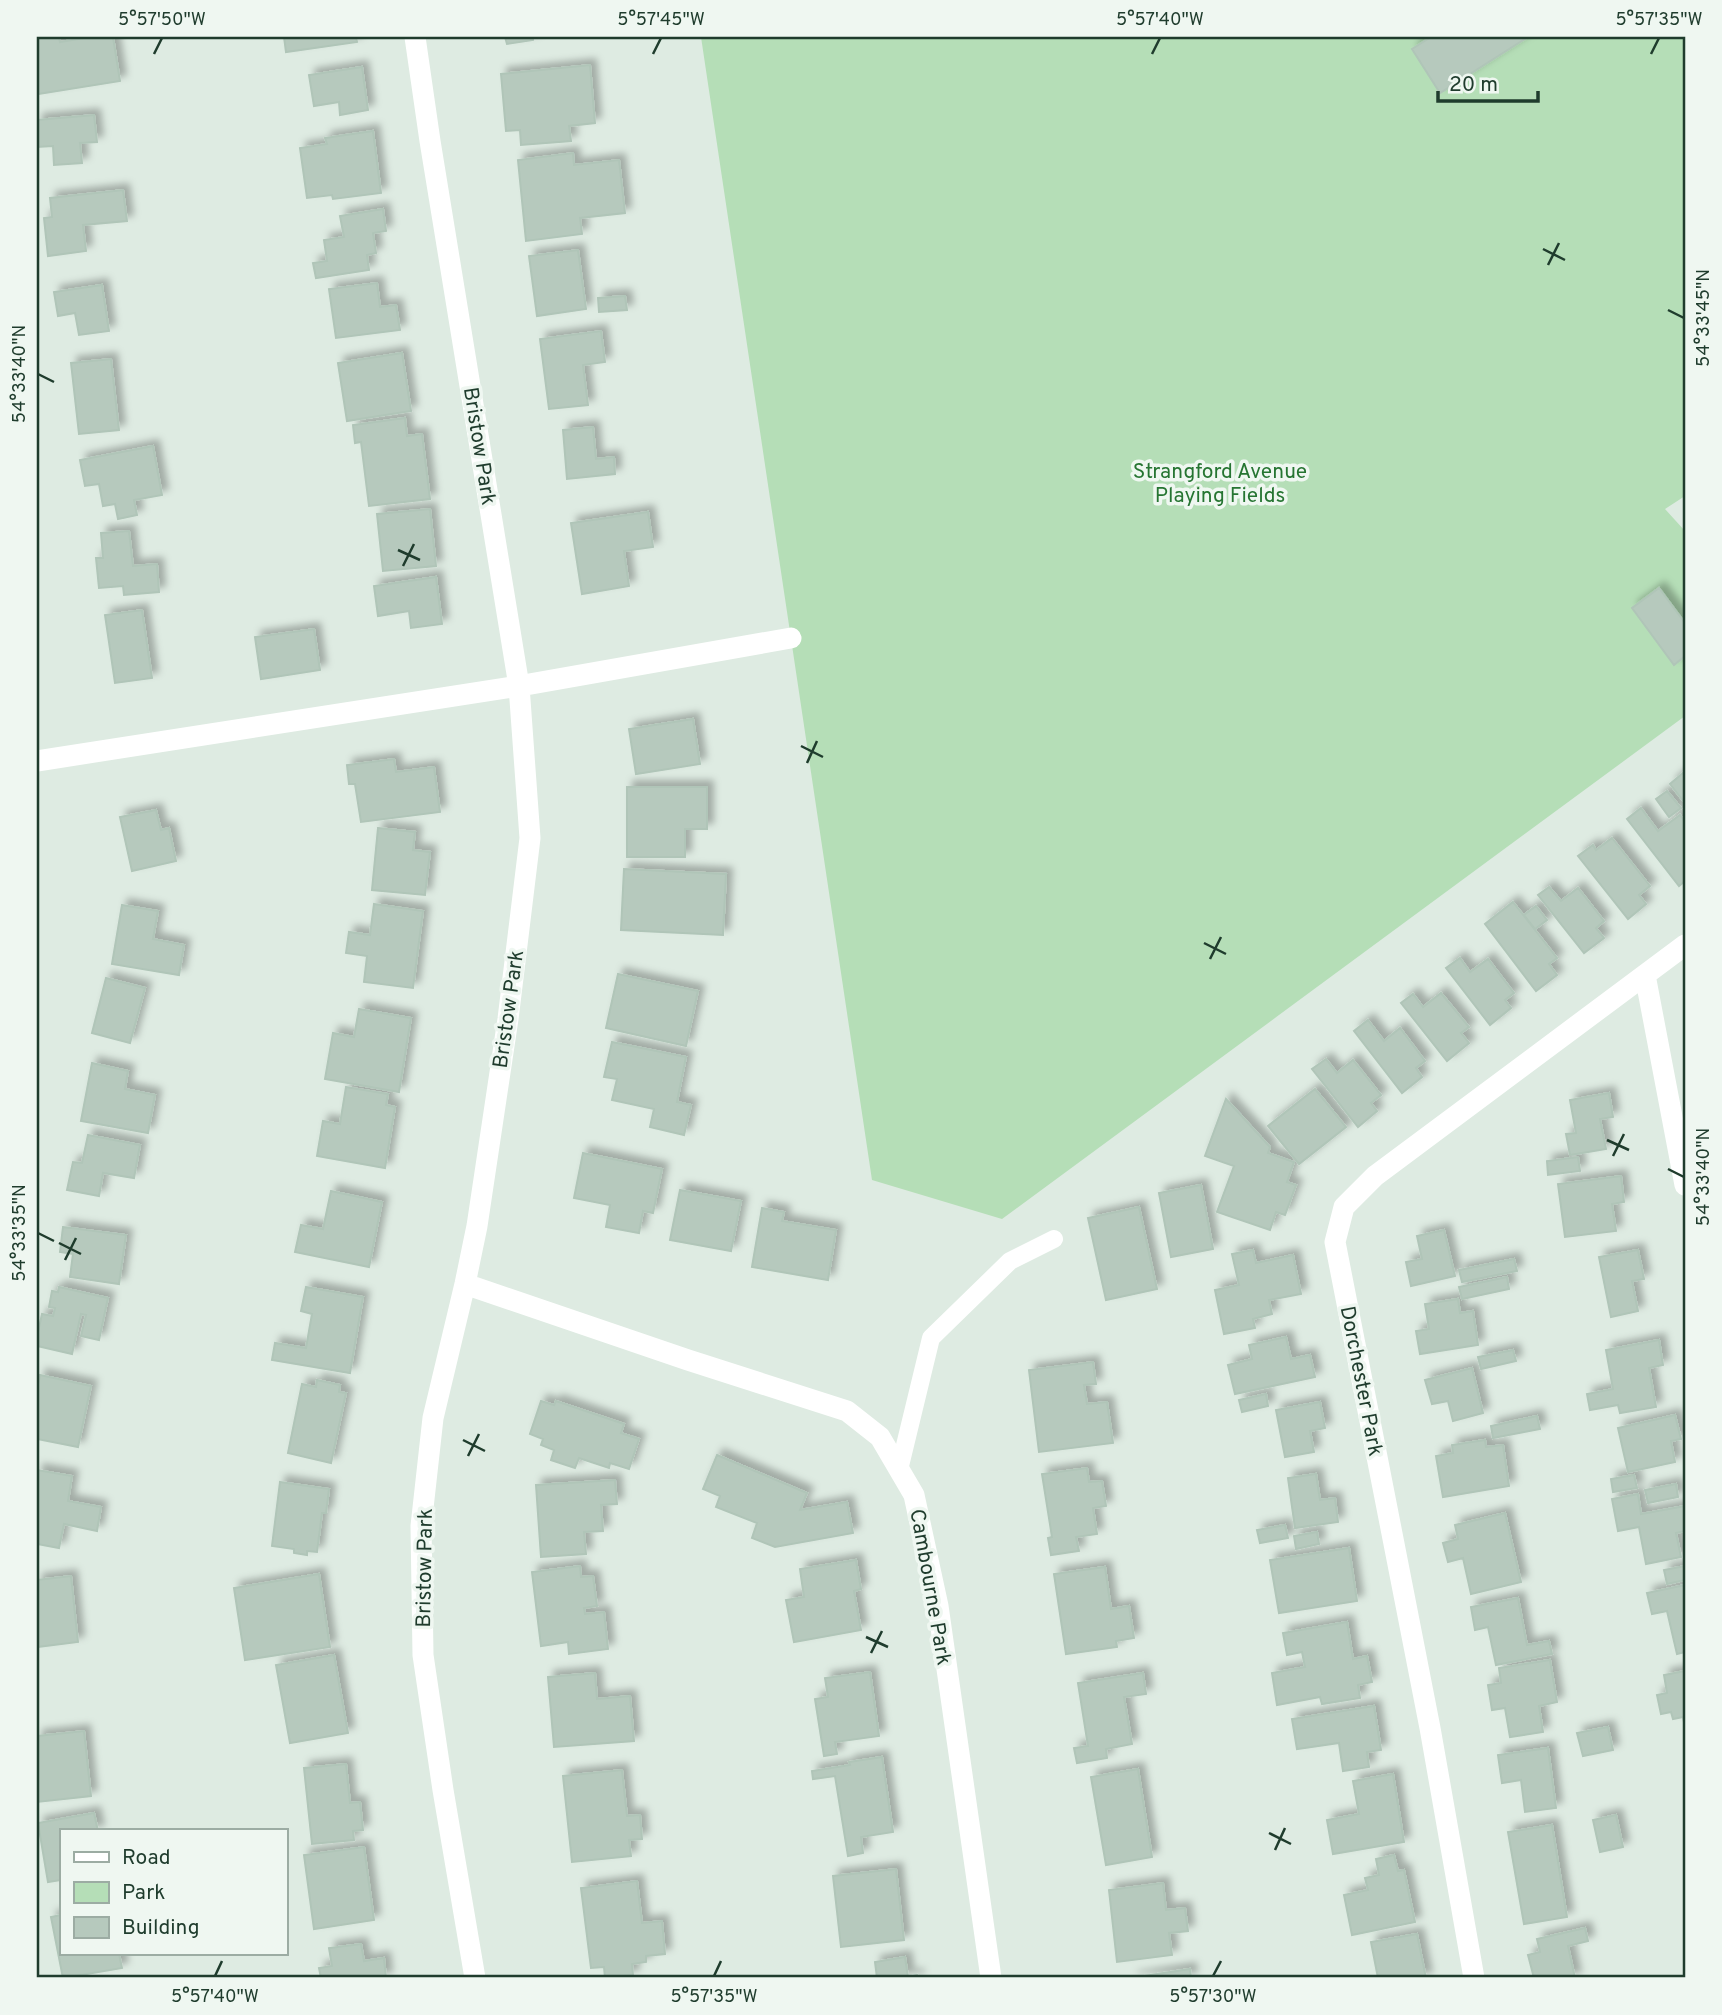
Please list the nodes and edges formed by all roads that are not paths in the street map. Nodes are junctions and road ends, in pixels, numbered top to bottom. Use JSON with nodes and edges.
{"nodes":[{"id":1,"x":415,"y":37,"type":"edge"},
{"id":2,"x":791,"y":638,"type":"dead end"},
{"id":3,"x":519,"y":686,"type":"junction"},
{"id":4,"x":37,"y":761,"type":"edge"},
{"id":5,"x":1685,"y":945,"type":"edge"},
{"id":6,"x":1644,"y":975,"type":"junction"},
{"id":7,"x":1685,"y":1185,"type":"edge"},
{"id":8,"x":1054,"y":1239,"type":"dead end"},
{"id":9,"x":465,"y":1284,"type":"junction"},
{"id":10,"x":899,"y":1469,"type":"junction"},
{"id":11,"x":475,"y":1978,"type":"edge"},
{"id":12,"x":991,"y":1978,"type":"edge"},
{"id":13,"x":1474,"y":1978,"type":"edge"}],
"edges":[{"from":1,"to":3,"type":"street","name":"Bristow Park"},
{"from":2,"to":3,"type":"street"},
{"from":3,"to":4,"type":"street"},
{"from":3,"to":9,"type":"street","name":"Bristow Park"},
{"from":5,"to":6,"type":"street","name":"Dorchester Park"},
{"from":6,"to":7,"type":"street"},
{"from":6,"to":13,"type":"street","name":"Dorchester Park"},
{"from":8,"to":10,"type":"lane"},
{"from":9,"to":10,"type":"street","name":"Cambourne Park"},
{"from":9,"to":11,"type":"street","name":"Bristow Park"},
{"from":10,"to":12,"type":"street","name":"Cambourne Park"}]}
